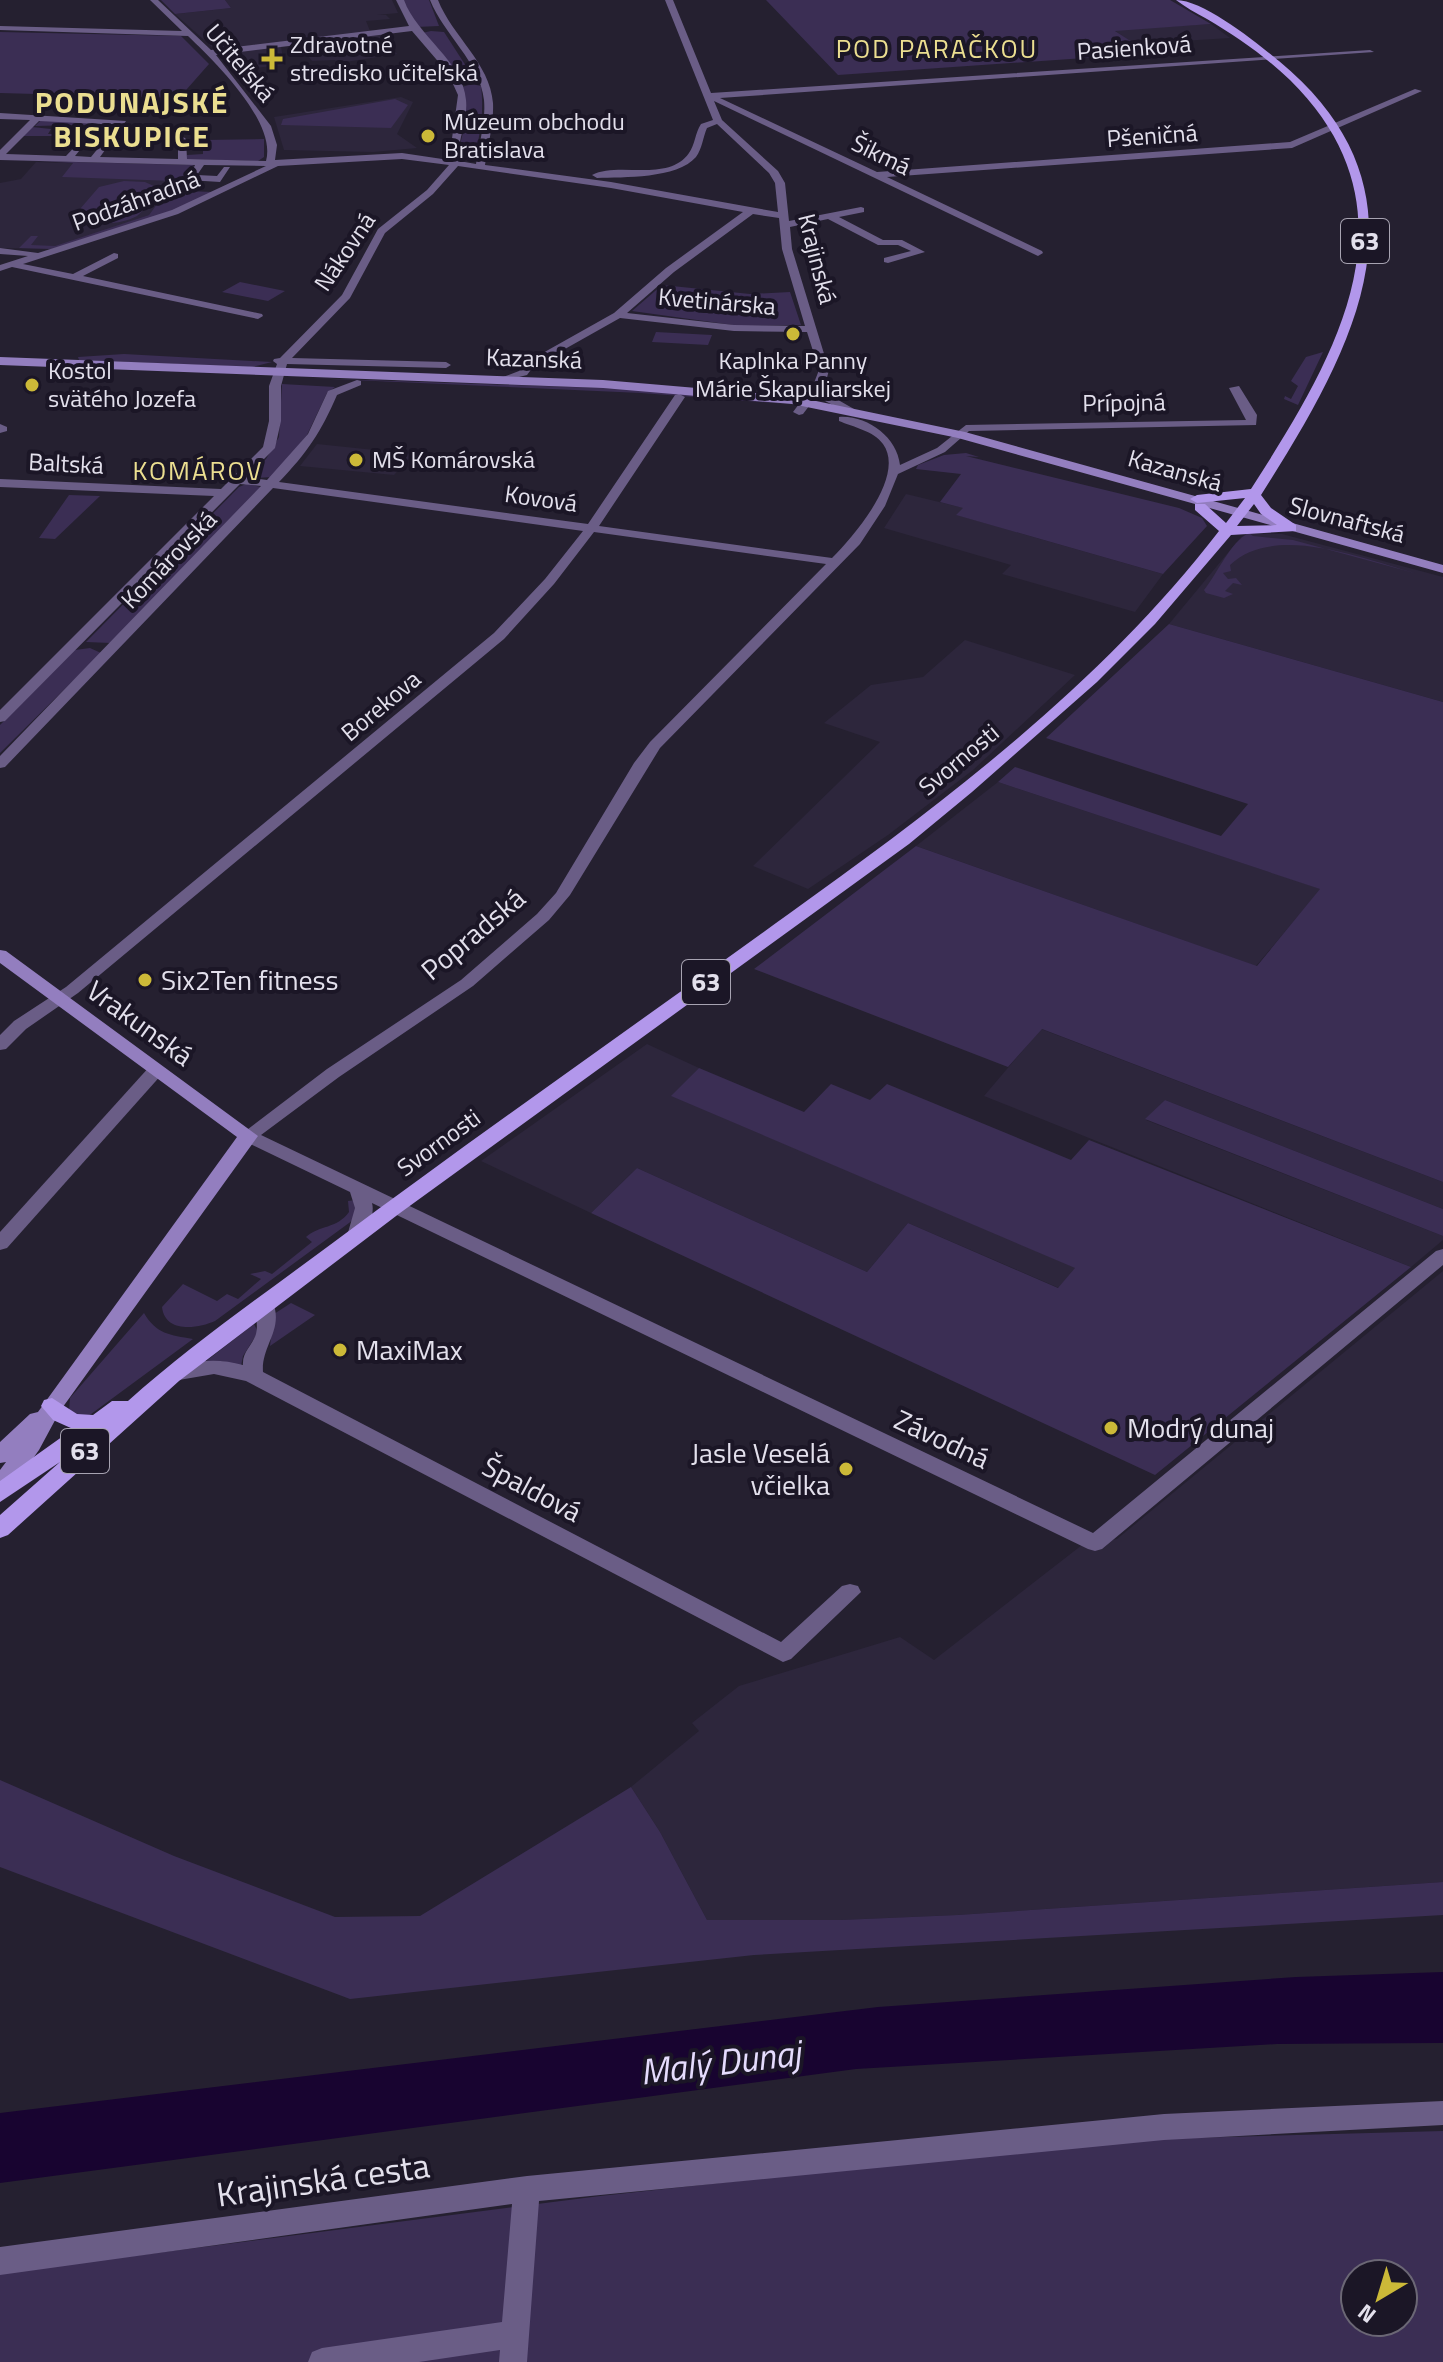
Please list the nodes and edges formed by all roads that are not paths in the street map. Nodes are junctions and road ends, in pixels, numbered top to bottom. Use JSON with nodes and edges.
{"nodes":[{"id":1,"x":154,"y":0,"type":"edge"},
{"id":2,"x":400,"y":0,"type":"edge"},
{"id":3,"x":434,"y":0,"type":"edge"},
{"id":4,"x":669,"y":0,"type":"edge"},
{"id":5,"x":1180,"y":0,"type":"edge"},
{"id":6,"x":0,"y":28,"type":"edge"},
{"id":7,"x":446,"y":28,"type":"junction"},
{"id":8,"x":415,"y":30,"type":"junction"},
{"id":9,"x":189,"y":34,"type":"junction"},
{"id":10,"x":1370,"y":52,"type":"dead end"},
{"id":11,"x":209,"y":53,"type":"junction"},
{"id":12,"x":1270,"y":59,"type":"junction"},
{"id":13,"x":483,"y":82,"type":"junction"},
{"id":14,"x":458,"y":84,"type":"junction"},
{"id":15,"x":1418,"y":91,"type":"dead end"},
{"id":16,"x":708,"y":96,"type":"junction"},
{"id":17,"x":0,"y":116,"type":"edge"},
{"id":18,"x":37,"y":118,"type":"junction"},
{"id":19,"x":718,"y":121,"type":"junction"},
{"id":20,"x":1334,"y":127,"type":"junction"},
{"id":21,"x":182,"y":139,"type":"dead end"},
{"id":22,"x":84,"y":140,"type":"dead end"},
{"id":23,"x":1305,"y":141,"type":"junction"},
{"id":24,"x":1345,"y":148,"type":"junction"},
{"id":25,"x":481,"y":155,"type":"junction"},
{"id":26,"x":0,"y":156,"type":"edge"},
{"id":27,"x":68,"y":159,"type":"junction"},
{"id":28,"x":93,"y":160,"type":"junction"},
{"id":29,"x":183,"y":162,"type":"junction"},
{"id":30,"x":201,"y":163,"type":"junction"},
{"id":31,"x":275,"y":164,"type":"junction"},
{"id":32,"x":455,"y":164,"type":"junction"},
{"id":33,"x":480,"y":168,"type":"junction"},
{"id":34,"x":227,"y":169,"type":"dead end"},
{"id":35,"x":531,"y":175,"type":"junction"},
{"id":36,"x":877,"y":175,"type":"junction"},
{"id":37,"x":220,"y":179,"type":"junction"},
{"id":38,"x":220,"y":192,"type":"junction"},
{"id":39,"x":752,"y":210,"type":"junction"},
{"id":40,"x":861,"y":210,"type":"dead end"},
{"id":41,"x":829,"y":216,"type":"junction"},
{"id":42,"x":784,"y":220,"type":"junction"},
{"id":43,"x":0,"y":251,"type":"edge"},
{"id":44,"x":1038,"y":253,"type":"dead end"},
{"id":45,"x":114,"y":256,"type":"dead end"},
{"id":46,"x":888,"y":260,"type":"dead end"},
{"id":47,"x":8,"y":262,"type":"edge"},
{"id":48,"x":78,"y":275,"type":"dead end"},
{"id":49,"x":618,"y":315,"type":"junction"},
{"id":50,"x":258,"y":316,"type":"dead end"},
{"id":51,"x":812,"y":329,"type":"junction"},
{"id":52,"x":0,"y":361,"type":"edge"},
{"id":53,"x":446,"y":365,"type":"dead end"},
{"id":54,"x":278,"y":368,"type":"junction"},
{"id":55,"x":0,"y":370,"type":"edge"},
{"id":56,"x":523,"y":373,"type":"junction"},
{"id":57,"x":507,"y":379,"type":"junction"},
{"id":58,"x":544,"y":381,"type":"junction"},
{"id":59,"x":357,"y":383,"type":"junction"},
{"id":60,"x":819,"y":385,"type":"junction"},
{"id":61,"x":1235,"y":388,"type":"dead end"},
{"id":62,"x":758,"y":396,"type":"junction"},
{"id":63,"x":676,"y":402,"type":"junction"},
{"id":64,"x":802,"y":407,"type":"junction"},
{"id":65,"x":846,"y":415,"type":"junction"},
{"id":66,"x":955,"y":439,"type":"junction"},
{"id":67,"x":896,"y":471,"type":"junction"},
{"id":68,"x":240,"y":480,"type":"junction"},
{"id":69,"x":0,"y":483,"type":"edge"},
{"id":70,"x":274,"y":483,"type":"junction"},
{"id":71,"x":226,"y":493,"type":"junction"},
{"id":72,"x":1253,"y":493,"type":"junction"},
{"id":73,"x":1198,"y":503,"type":"junction"},
{"id":74,"x":1239,"y":514,"type":"junction"},
{"id":75,"x":590,"y":528,"type":"junction"},
{"id":76,"x":1291,"y":528,"type":"junction"},
{"id":77,"x":1227,"y":531,"type":"junction"},
{"id":78,"x":836,"y":562,"type":"junction"},
{"id":79,"x":1443,"y":569,"type":"edge"},
{"id":80,"x":0,"y":718,"type":"edge"},
{"id":81,"x":0,"y":764,"type":"edge"},
{"id":82,"x":0,"y":955,"type":"edge"},
{"id":83,"x":59,"y":998,"type":"junction"},
{"id":84,"x":0,"y":1045,"type":"edge"},
{"id":85,"x":157,"y":1069,"type":"junction"},
{"id":86,"x":248,"y":1136,"type":"junction"},
{"id":87,"x":359,"y":1191,"type":"junction"},
{"id":88,"x":393,"y":1208,"type":"junction"},
{"id":89,"x":356,"y":1236,"type":"junction"},
{"id":90,"x":0,"y":1244,"type":"edge"},
{"id":91,"x":1443,"y":1255,"type":"edge"},
{"id":92,"x":265,"y":1305,"type":"junction"},
{"id":93,"x":171,"y":1375,"type":"junction"},
{"id":94,"x":253,"y":1376,"type":"junction"},
{"id":95,"x":52,"y":1406,"type":"junction"},
{"id":96,"x":93,"y":1423,"type":"junction"},
{"id":97,"x":0,"y":1455,"type":"edge"},
{"id":98,"x":0,"y":1487,"type":"edge"},
{"id":99,"x":0,"y":1493,"type":"edge"},
{"id":100,"x":0,"y":1529,"type":"edge"},
{"id":101,"x":850,"y":1592,"type":"dead end"},
{"id":102,"x":1443,"y":2113,"type":"edge"},
{"id":103,"x":527,"y":2189,"type":"junction"},
{"id":104,"x":0,"y":2261,"type":"edge"},
{"id":105,"x":516,"y":2334,"type":"junction"},
{"id":106,"x":322,"y":2362,"type":"edge"},
{"id":107,"x":513,"y":2362,"type":"edge"}],
"edges":[{"from":1,"to":9,"type":"street","name":"Učiteľská"},
{"from":2,"to":8,"type":"street"},
{"from":3,"to":7,"type":"street"},
{"from":4,"to":16,"type":"street","name":"Krajinská"},
{"from":5,"to":12,"type":"main road","name":"Svornosti","number":"63"},
{"from":6,"to":9,"type":"street"},
{"from":7,"to":8,"type":"street"},
{"from":7,"to":13,"type":"street"},
{"from":8,"to":11,"type":"street"},
{"from":8,"to":14,"type":"street"},
{"from":9,"to":11,"type":"street","name":"Učiteľská"},
{"from":10,"to":12,"type":"street","name":"Pasienková"},
{"from":11,"to":31,"type":"street","name":"Učiteľská"},
{"from":12,"to":16,"type":"street","name":"Pasienková"},
{"from":12,"to":20,"type":"main road","name":"Svornosti","number":"63"},
{"from":13,"to":14,"type":"street"},
{"from":13,"to":25,"type":"street"},
{"from":14,"to":32,"type":"street"},
{"from":15,"to":20,"type":"street","name":"Pšeničná"},
{"from":16,"to":19,"type":"street","name":"Krajinská"},
{"from":16,"to":36,"type":"street","name":"Šikmá"},
{"from":17,"to":18,"type":"street"},
{"from":18,"to":26,"type":"street"},
{"from":18,"to":28,"type":"street"},
{"from":19,"to":35,"type":"street"},
{"from":19,"to":42,"type":"street","name":"Krajinská"},
{"from":20,"to":23,"type":"street","name":"Pšeničná"},
{"from":20,"to":24,"type":"main road","name":"Svornosti","number":"63"},
{"from":21,"to":29,"type":"street"},
{"from":22,"to":27,"type":"street"},
{"from":23,"to":24,"type":"street"},
{"from":23,"to":36,"type":"street","name":"Pšeničná"},
{"from":24,"to":72,"type":"main road","name":"Svornosti","number":"63"},
{"from":25,"to":32,"type":"street"},
{"from":25,"to":33,"type":"street"},
{"from":26,"to":27,"type":"street"},
{"from":27,"to":28,"type":"street"},
{"from":28,"to":29,"type":"street"},
{"from":29,"to":30,"type":"street"},
{"from":30,"to":31,"type":"street"},
{"from":30,"to":37,"type":"street"},
{"from":31,"to":32,"type":"street"},
{"from":31,"to":38,"type":"street","name":"Podzáhradná"},
{"from":32,"to":33,"type":"street"},
{"from":32,"to":54,"type":"street","name":"Nákovná"},
{"from":33,"to":35,"type":"street"},
{"from":34,"to":37,"type":"street"},
{"from":35,"to":39,"type":"street"},
{"from":36,"to":44,"type":"street","name":"Šikmá"},
{"from":37,"to":38,"type":"street"},
{"from":38,"to":47,"type":"street","name":"Podzáhradná"},
{"from":39,"to":42,"type":"street"},
{"from":39,"to":49,"type":"street","name":"Kvetinárska"},
{"from":40,"to":41,"type":"street"},
{"from":41,"to":42,"type":"street"},
{"from":41,"to":46,"type":"street"},
{"from":42,"to":51,"type":"street","name":"Krajinská"},
{"from":43,"to":47,"type":"street","name":"Podzáhradná"},
{"from":45,"to":48,"type":"street"},
{"from":47,"to":50,"type":"street"},
{"from":49,"to":51,"type":"street","name":"Kvetinárska"},
{"from":49,"to":56,"type":"street","name":"Kvetinárska"},
{"from":51,"to":60,"type":"street","name":"Krajinská"},
{"from":52,"to":54,"type":"main road","name":"Kazanská"},
{"from":53,"to":54,"type":"street"},
{"from":54,"to":55,"type":"main road","name":"Kazanská"},
{"from":54,"to":57,"type":"main road","name":"Kazanská"},
{"from":54,"to":59,"type":"main road","name":"Kazanská"},
{"from":54,"to":68,"type":"street","name":"Komárovská"},
{"from":56,"to":57,"type":"street","name":"Kvetinárska"},
{"from":56,"to":58,"type":"street"},
{"from":57,"to":58,"type":"main road","name":"Kazanská"},
{"from":58,"to":62,"type":"main road","name":"Kazanská"},
{"from":59,"to":63,"type":"main road","name":"Kazanská"},
{"from":59,"to":70,"type":"street","name":"Komárovská"},
{"from":60,"to":62,"type":"street"},
{"from":60,"to":64,"type":"street"},
{"from":60,"to":65,"type":"street"},
{"from":61,"to":66,"type":"street","name":"Prípojná"},
{"from":62,"to":64,"type":"main road","name":"Kazanská"},
{"from":63,"to":64,"type":"main road","name":"Kazanská"},
{"from":63,"to":75,"type":"street","name":"Borekova"},
{"from":64,"to":65,"type":"main road","name":"Kazanská"},
{"from":65,"to":66,"type":"main road","name":"Kazanská"},
{"from":65,"to":67,"type":"street"},
{"from":66,"to":67,"type":"street"},
{"from":66,"to":73,"type":"main road","name":"Kazanská"},
{"from":67,"to":78,"type":"street","name":"Popradská"},
{"from":68,"to":70,"type":"street","name":"Kovová"},
{"from":68,"to":71,"type":"street","name":"Komárovská"},
{"from":69,"to":71,"type":"street","name":"Baltská"},
{"from":70,"to":75,"type":"street","name":"Kovová"},
{"from":70,"to":81,"type":"street","name":"Komárovská"},
{"from":71,"to":80,"type":"street","name":"Komárovská"},
{"from":72,"to":73,"type":"main road"},
{"from":72,"to":74,"type":"main road","name":"Svornosti","number":"63"},
{"from":72,"to":76,"type":"main road"},
{"from":73,"to":74,"type":"main road","name":"Kazanská"},
{"from":73,"to":77,"type":"main road"},
{"from":74,"to":76,"type":"main road","name":"Slovnaftská"},
{"from":74,"to":77,"type":"main road","name":"Svornosti","number":"63"},
{"from":75,"to":78,"type":"street","name":"Kovová"},
{"from":75,"to":83,"type":"street","name":"Borekova"},
{"from":76,"to":77,"type":"main road"},
{"from":76,"to":79,"type":"main road","name":"Slovnaftská"},
{"from":77,"to":88,"type":"main road","name":"Svornosti","number":"63"},
{"from":78,"to":86,"type":"street","name":"Popradská"},
{"from":82,"to":83,"type":"main road","name":"Vrakunská"},
{"from":83,"to":84,"type":"street","name":"Borekova"},
{"from":83,"to":85,"type":"main road","name":"Vrakunská"},
{"from":85,"to":86,"type":"main road","name":"Vrakunská"},
{"from":85,"to":90,"type":"street"},
{"from":86,"to":87,"type":"street","name":"Závodná"},
{"from":86,"to":95,"type":"main road","name":"Popradská"},
{"from":87,"to":88,"type":"street","name":"Závodná"},
{"from":87,"to":89,"type":"street"},
{"from":88,"to":89,"type":"main road","name":"Svornosti","number":"63"},
{"from":88,"to":91,"type":"street","name":"Závodná"},
{"from":89,"to":92,"type":"main road","name":"Svornosti","number":"63"},
{"from":92,"to":93,"type":"main road","name":"Svornosti","number":"63"},
{"from":92,"to":94,"type":"street"},
{"from":93,"to":94,"type":"street","name":"Špaldová"},
{"from":93,"to":96,"type":"main road","name":"Svornosti","number":"63"},
{"from":93,"to":100,"type":"main road","name":"Svornosti","number":"63"},
{"from":94,"to":101,"type":"street","name":"Špaldová"},
{"from":95,"to":96,"type":"main road"},
{"from":95,"to":97,"type":"main road","name":"Popradská"},
{"from":95,"to":98,"type":"main road","name":"Popradská"},
{"from":96,"to":99,"type":"main road","name":"Svornosti","number":"63"},
{"from":102,"to":103,"type":"street","name":"Krajinská cesta"},
{"from":103,"to":104,"type":"street","name":"Krajinská cesta"},
{"from":103,"to":105,"type":"street"},
{"from":105,"to":106,"type":"street"},
{"from":105,"to":107,"type":"street"}]}
